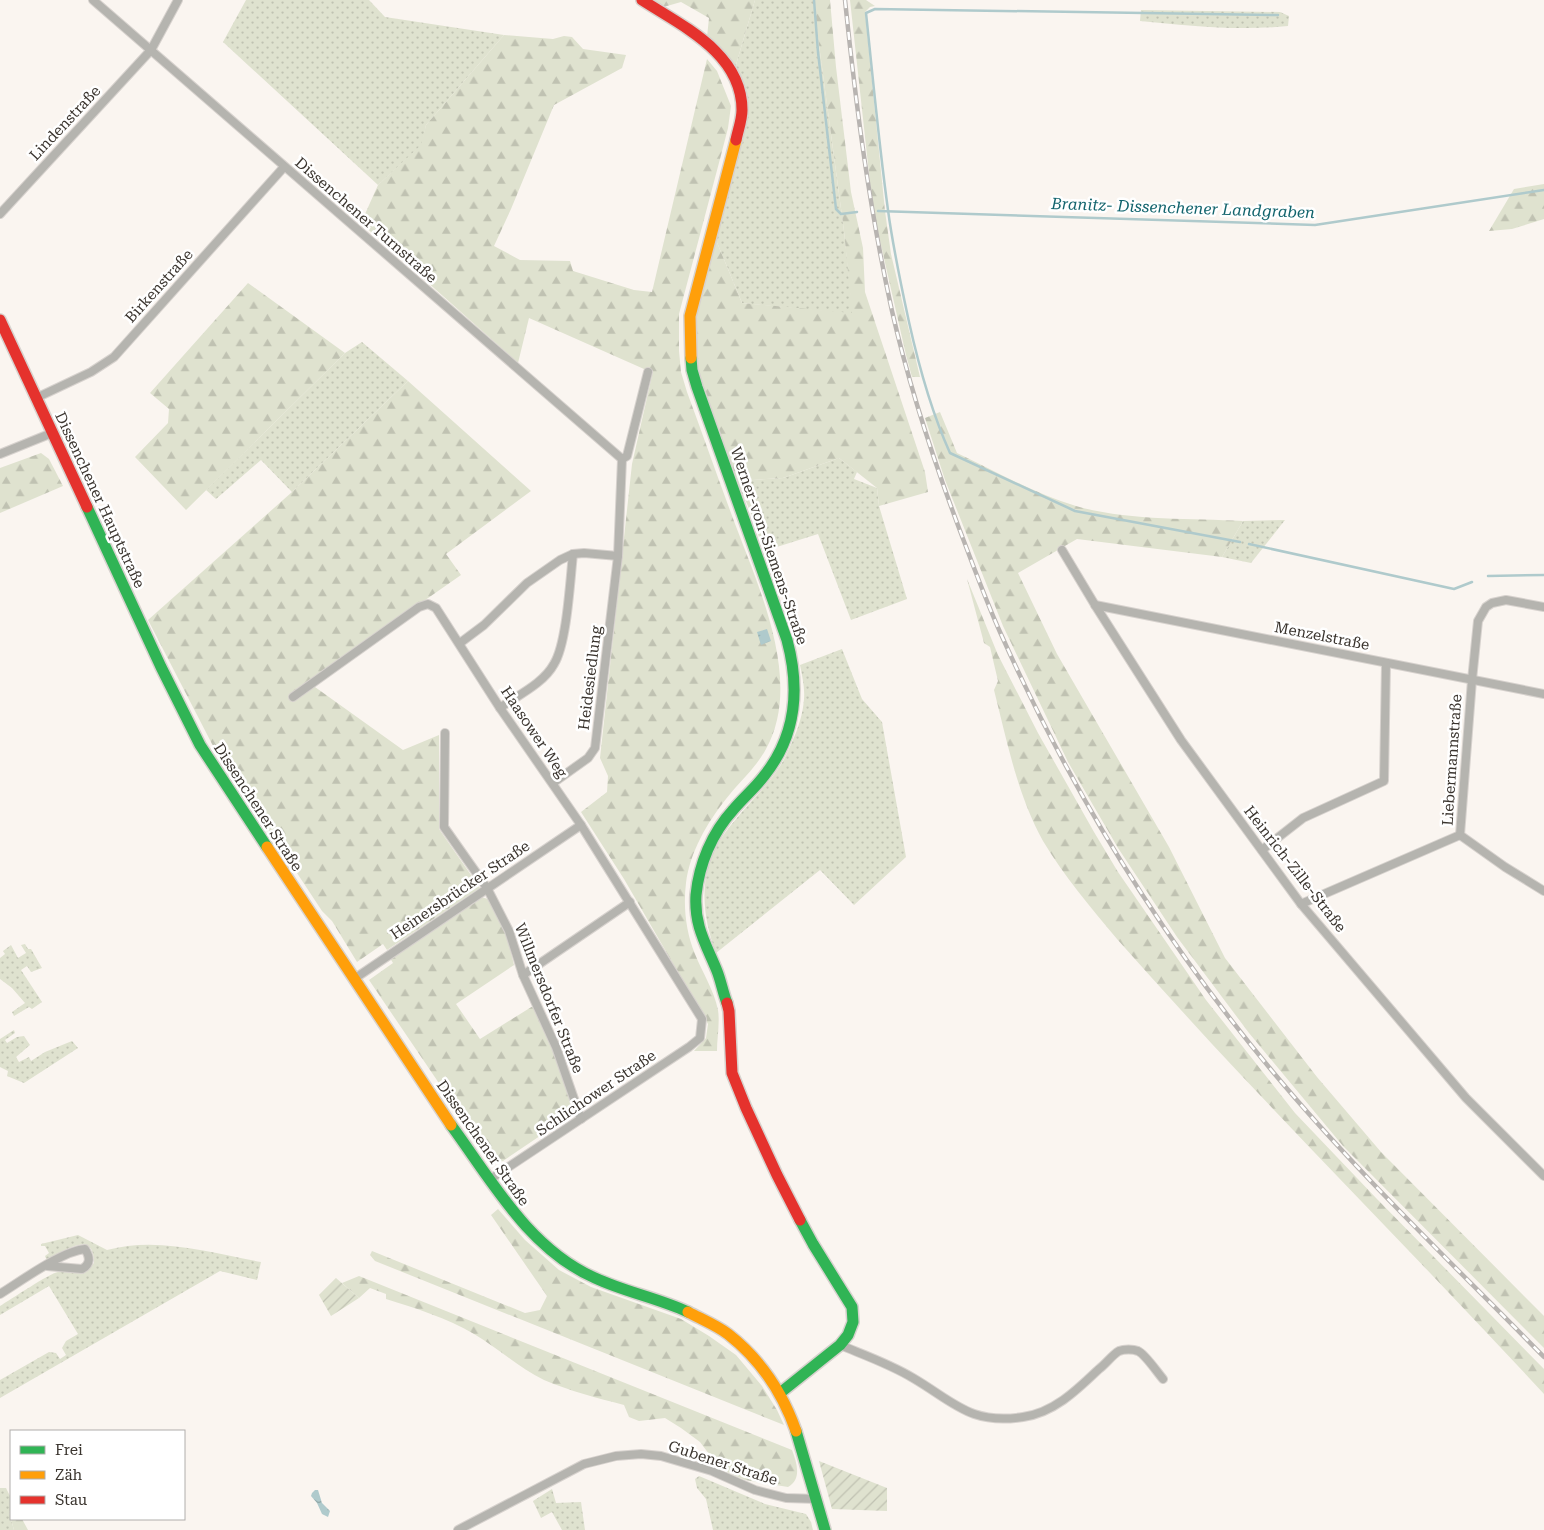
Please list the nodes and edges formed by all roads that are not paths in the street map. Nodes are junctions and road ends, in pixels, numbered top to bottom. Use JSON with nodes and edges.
{"nodes":[{"id":1,"x":93,"y":0,"type":"edge"},
{"id":2,"x":178,"y":0,"type":"edge"},
{"id":3,"x":642,"y":0,"type":"edge"},
{"id":4,"x":150,"y":50,"type":"junction"},
{"id":5,"x":284,"y":167,"type":"junction"},
{"id":6,"x":0,"y":214,"type":"edge"},
{"id":7,"x":0,"y":320,"type":"edge"},
{"id":8,"x":648,"y":372,"type":"dead end"},
{"id":9,"x":36,"y":398,"type":"junction"},
{"id":10,"x":52,"y":433,"type":"junction"},
{"id":11,"x":0,"y":454,"type":"edge"},
{"id":12,"x":622,"y":460,"type":"junction"},
{"id":13,"x":1062,"y":550,"type":"dead end"},
{"id":14,"x":573,"y":554,"type":"junction"},
{"id":15,"x":618,"y":556,"type":"junction"},
{"id":16,"x":1095,"y":605,"type":"junction"},
{"id":17,"x":1544,"y":607,"type":"edge"},
{"id":18,"x":460,"y":643,"type":"junction"},
{"id":19,"x":1386,"y":663,"type":"junction"},
{"id":20,"x":1472,"y":680,"type":"junction"},
{"id":21,"x":173,"y":692,"type":"joint"},
{"id":22,"x":1544,"y":694,"type":"edge"},
{"id":23,"x":293,"y":697,"type":"dead end"},
{"id":24,"x":500,"y":708,"type":"junction"},
{"id":25,"x":445,"y":733,"type":"dead end"},
{"id":26,"x":552,"y":783,"type":"junction"},
{"id":27,"x":581,"y":825,"type":"junction"},
{"id":28,"x":1460,"y":835,"type":"junction"},
{"id":29,"x":1262,"y":850,"type":"junction"},
{"id":30,"x":487,"y":888,"type":"junction"},
{"id":31,"x":1544,"y":891,"type":"edge"},
{"id":32,"x":630,"y":902,"type":"junction"},
{"id":33,"x":1301,"y":904,"type":"junction"},
{"id":34,"x":523,"y":975,"type":"junction"},
{"id":35,"x":354,"y":979,"type":"junction"},
{"id":36,"x":702,"y":1019,"type":"joint"},
{"id":37,"x":581,"y":1119,"type":"junction"},
{"id":38,"x":1543,"y":1173,"type":"edge"},
{"id":39,"x":490,"y":1180,"type":"junction"},
{"id":40,"x":47,"y":1266,"type":"junction"},
{"id":41,"x":0,"y":1294,"type":"edge"},
{"id":42,"x":840,"y":1345,"type":"junction"},
{"id":43,"x":1163,"y":1379,"type":"dead end"},
{"id":44,"x":780,"y":1393,"type":"junction"},
{"id":45,"x":817,"y":1499,"type":"junction"},
{"id":46,"x":458,"y":1530,"type":"edge"},
{"id":47,"x":825,"y":1530,"type":"edge"}],
"edges":[{"from":1,"to":4,"type":"street","name":"Dissenchener Turnstraße"},
{"from":2,"to":4,"type":"street","name":"Lindenstraße"},
{"from":3,"to":42,"type":"street","name":"Werner-von-Siemens-Straße"},
{"from":4,"to":5,"type":"street","name":"Dissenchener Turnstraße"},
{"from":4,"to":6,"type":"street","name":"Lindenstraße"},
{"from":5,"to":9,"type":"street","name":"Birkenstraße"},
{"from":5,"to":12,"type":"street","name":"Dissenchener Turnstraße"},
{"from":7,"to":9,"type":"street","name":"Dissenchener Hauptstraße"},
{"from":8,"to":12,"type":"street","name":"Heidesiedlung"},
{"from":9,"to":10,"type":"street","name":"Dissenchener Hauptstraße"},
{"from":10,"to":11,"type":"street"},
{"from":10,"to":21,"type":"street","name":"Dissenchener Hauptstraße"},
{"from":12,"to":15,"type":"street","name":"Heidesiedlung"},
{"from":13,"to":16,"type":"street","name":"Heinrich-Zille-Straße"},
{"from":14,"to":15,"type":"street"},
{"from":14,"to":18,"type":"street"},
{"from":14,"to":24,"type":"street"},
{"from":15,"to":26,"type":"street","name":"Heidesiedlung"},
{"from":16,"to":19,"type":"street","name":"Menzelstraße"},
{"from":16,"to":29,"type":"street","name":"Heinrich-Zille-Straße"},
{"from":17,"to":20,"type":"street","name":"Liebermannstraße"},
{"from":18,"to":23,"type":"street","name":"Haasower Weg"},
{"from":18,"to":24,"type":"street","name":"Haasower Weg"},
{"from":19,"to":20,"type":"street","name":"Menzelstraße"},
{"from":19,"to":29,"type":"street"},
{"from":20,"to":22,"type":"street","name":"Menzelstraße"},
{"from":20,"to":28,"type":"street","name":"Liebermannstraße"},
{"from":21,"to":35,"type":"street","name":"Dissenchener Straße"},
{"from":24,"to":26,"type":"street","name":"Haasower Weg"},
{"from":25,"to":30,"type":"street","name":"Willmersdorfer Straße"},
{"from":26,"to":27,"type":"street","name":"Haasower Weg"},
{"from":27,"to":30,"type":"street","name":"Heinersbrücker Straße"},
{"from":27,"to":32,"type":"street","name":"Haasower Weg"},
{"from":28,"to":31,"type":"street"},
{"from":28,"to":33,"type":"street","name":"Liebermannstraße"},
{"from":29,"to":33,"type":"street","name":"Heinrich-Zille-Straße"},
{"from":30,"to":34,"type":"street","name":"Willmersdorfer Straße"},
{"from":30,"to":35,"type":"street","name":"Heinersbrücker Straße"},
{"from":32,"to":34,"type":"street"},
{"from":32,"to":36,"type":"street","name":"Haasower Weg"},
{"from":33,"to":38,"type":"street","name":"Heinrich-Zille-Straße"},
{"from":34,"to":37,"type":"street","name":"Willmersdorfer Straße"},
{"from":35,"to":39,"type":"street","name":"Dissenchener Straße"},
{"from":36,"to":37,"type":"street","name":"Schlichower Straße"},
{"from":37,"to":39,"type":"street","name":"Schlichower Straße"},
{"from":39,"to":44,"type":"street","name":"Dissenchener Straße"},
{"from":40,"to":40,"type":"street"},
{"from":40,"to":41,"type":"street"},
{"from":42,"to":43,"type":"street"},
{"from":42,"to":44,"type":"street","name":"Werner-von-Siemens-Straße"},
{"from":44,"to":45,"type":"street","name":"Dissenchener Straße"},
{"from":45,"to":46,"type":"street","name":"Gubener Straße"},
{"from":45,"to":47,"type":"street","name":"Dissenchener Straße"}]}
